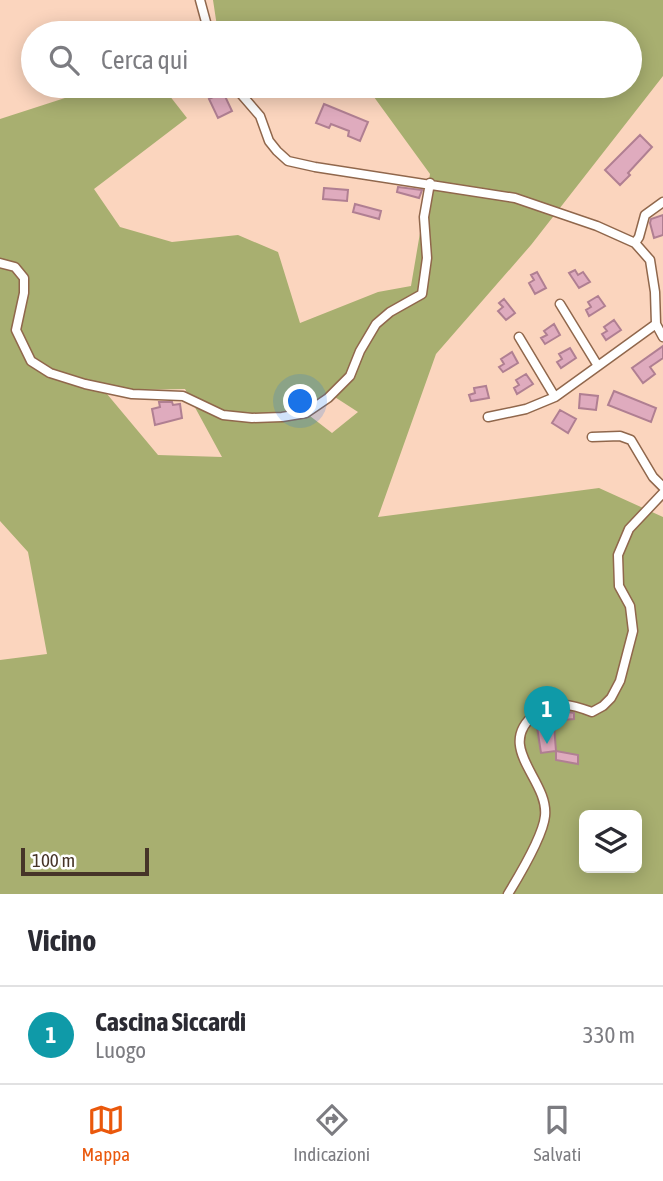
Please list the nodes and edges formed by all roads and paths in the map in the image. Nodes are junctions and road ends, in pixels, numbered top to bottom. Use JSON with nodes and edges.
{"nodes":[{"id":1,"x":200,"y":0,"type":"edge"},
{"id":2,"x":206,"y":21,"type":"edge"},
{"id":3,"x":244,"y":98,"type":"edge"},
{"id":4,"x":430,"y":183,"type":"junction"},
{"id":5,"x":663,"y":202,"type":"edge"},
{"id":6,"x":635,"y":243,"type":"junction"},
{"id":7,"x":0,"y":262,"type":"edge"},
{"id":8,"x":560,"y":304,"type":"dead end"},
{"id":9,"x":656,"y":324,"type":"junction"},
{"id":10,"x":519,"y":337,"type":"dead end"},
{"id":11,"x":663,"y":337,"type":"edge"},
{"id":12,"x":598,"y":366,"type":"junction"},
{"id":13,"x":555,"y":397,"type":"junction"},
{"id":14,"x":488,"y":417,"type":"dead end"},
{"id":15,"x":592,"y":437,"type":"dead end"},
{"id":16,"x":663,"y":486,"type":"edge"},
{"id":17,"x":663,"y":493,"type":"edge"},
{"id":18,"x":508,"y":894,"type":"edge"}],
"edges":[{"from":1,"to":2,"type":"street"},
{"from":3,"to":4,"type":"street"},
{"from":4,"to":6,"type":"street"},
{"from":4,"to":7,"type":"street"},
{"from":5,"to":6,"type":"street"},
{"from":6,"to":9,"type":"street"},
{"from":8,"to":12,"type":"street"},
{"from":9,"to":11,"type":"street"},
{"from":9,"to":12,"type":"street"},
{"from":10,"to":13,"type":"street"},
{"from":12,"to":13,"type":"street"},
{"from":13,"to":14,"type":"street"},
{"from":15,"to":16,"type":"street"},
{"from":17,"to":18,"type":"street"}]}
